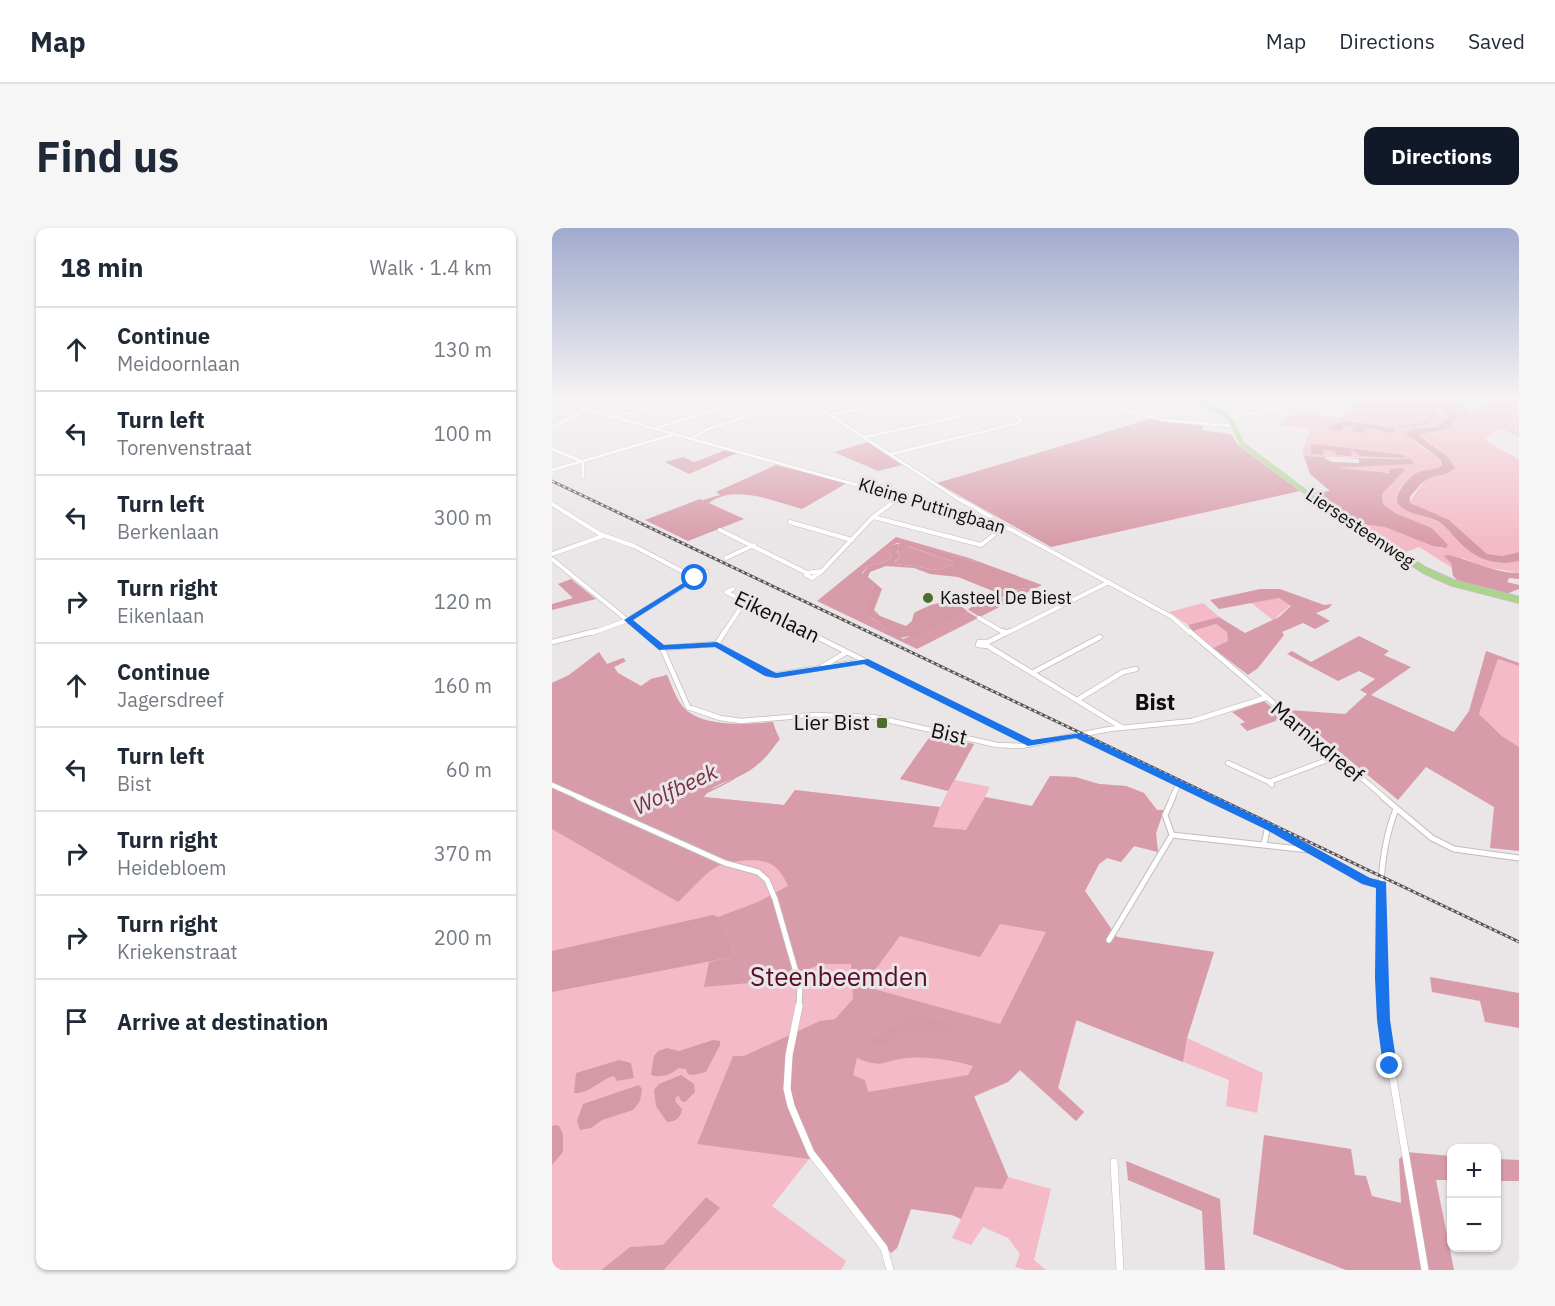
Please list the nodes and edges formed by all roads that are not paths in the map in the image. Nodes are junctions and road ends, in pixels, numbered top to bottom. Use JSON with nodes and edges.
{"nodes":[{"id":1,"x":635,"y":446,"type":"edge"},
{"id":2,"x":717,"y":446,"type":"edge"},
{"id":3,"x":879,"y":446,"type":"edge"},
{"id":4,"x":925,"y":446,"type":"edge"},
{"id":5,"x":1244,"y":446,"type":"edge"},
{"id":6,"x":552,"y":449,"type":"edge"},
{"id":7,"x":891,"y":454,"type":"junction"},
{"id":8,"x":582,"y":461,"type":"junction"},
{"id":9,"x":552,"y":470,"type":"edge"},
{"id":10,"x":583,"y":477,"type":"dead end"},
{"id":11,"x":902,"y":496,"type":"junction"},
{"id":12,"x":552,"y":504,"type":"edge"},
{"id":13,"x":873,"y":517,"type":"junction"},
{"id":14,"x":790,"y":522,"type":"dead end"},
{"id":15,"x":989,"y":522,"type":"junction"},
{"id":16,"x":1004,"y":527,"type":"junction"},
{"id":17,"x":720,"y":530,"type":"dead end"},
{"id":18,"x":605,"y":536,"type":"junction"},
{"id":19,"x":852,"y":540,"type":"junction"},
{"id":20,"x":754,"y":545,"type":"junction"},
{"id":21,"x":552,"y":554,"type":"edge"},
{"id":22,"x":726,"y":558,"type":"dead end"},
{"id":23,"x":552,"y":559,"type":"edge"},
{"id":24,"x":706,"y":572,"type":"dead end"},
{"id":25,"x":695,"y":578,"type":"junction"},
{"id":26,"x":1110,"y":582,"type":"junction"},
{"id":27,"x":733,"y":589,"type":"dead end"},
{"id":28,"x":1129,"y":593,"type":"joint"},
{"id":29,"x":1519,"y":600,"type":"edge"},
{"id":30,"x":745,"y":601,"type":"junction"},
{"id":31,"x":754,"y":605,"type":"junction"},
{"id":32,"x":741,"y":608,"type":"junction"},
{"id":33,"x":979,"y":618,"type":"dead end"},
{"id":34,"x":628,"y":620,"type":"junction"},
{"id":35,"x":1006,"y":633,"type":"junction"},
{"id":36,"x":1100,"y":637,"type":"dead end"},
{"id":37,"x":552,"y":642,"type":"edge"},
{"id":38,"x":717,"y":644,"type":"junction"},
{"id":39,"x":662,"y":648,"type":"junction"},
{"id":40,"x":847,"y":652,"type":"junction"},
{"id":41,"x":865,"y":661,"type":"junction"},
{"id":42,"x":819,"y":668,"type":"junction"},
{"id":43,"x":1136,"y":669,"type":"dead end"},
{"id":44,"x":1032,"y":673,"type":"junction"},
{"id":45,"x":1265,"y":698,"type":"junction"},
{"id":46,"x":1077,"y":700,"type":"junction"},
{"id":47,"x":1121,"y":728,"type":"junction"},
{"id":48,"x":1077,"y":735,"type":"junction"},
{"id":49,"x":1031,"y":744,"type":"junction"},
{"id":50,"x":1335,"y":757,"type":"junction"},
{"id":51,"x":1228,"y":763,"type":"dead end"},
{"id":52,"x":1179,"y":783,"type":"junction"},
{"id":53,"x":552,"y":786,"type":"edge"},
{"id":54,"x":1396,"y":809,"type":"junction"},
{"id":55,"x":1268,"y":826,"type":"junction"},
{"id":56,"x":1172,"y":835,"type":"junction"},
{"id":57,"x":1264,"y":844,"type":"junction"},
{"id":58,"x":1312,"y":850,"type":"junction"},
{"id":59,"x":1519,"y":858,"type":"edge"},
{"id":60,"x":1382,"y":885,"type":"junction"},
{"id":61,"x":1108,"y":940,"type":"dead end"},
{"id":62,"x":1114,"y":1162,"type":"dead end"},
{"id":63,"x":890,"y":1270,"type":"edge"},
{"id":64,"x":1120,"y":1270,"type":"edge"},
{"id":65,"x":1425,"y":1270,"type":"edge"}],
"edges":[{"from":1,"to":8,"type":"street"},
{"from":2,"to":11,"type":"street","name":"Kleine Puttingbaan"},
{"from":3,"to":7,"type":"street"},
{"from":4,"to":7,"type":"street"},
{"from":5,"to":29,"type":"main road","name":"Liersesteenweg"},
{"from":6,"to":8,"type":"street"},
{"from":7,"to":15,"type":"street"},
{"from":8,"to":9,"type":"street"},
{"from":8,"to":10,"type":"street"},
{"from":11,"to":13,"type":"street"},
{"from":11,"to":15,"type":"street","name":"Kleine Puttingbaan"},
{"from":12,"to":18,"type":"street"},
{"from":13,"to":16,"type":"street"},
{"from":13,"to":19,"type":"street"},
{"from":14,"to":19,"type":"street"},
{"from":15,"to":16,"type":"street","name":"Kleine Puttingbaan"},
{"from":16,"to":26,"type":"street","name":"Kleine Puttingbaan"},
{"from":17,"to":20,"type":"street"},
{"from":18,"to":21,"type":"street"},
{"from":18,"to":25,"type":"street"},
{"from":19,"to":20,"type":"street"},
{"from":20,"to":22,"type":"street"},
{"from":23,"to":34,"type":"street"},
{"from":24,"to":25,"type":"street"},
{"from":25,"to":34,"type":"street"},
{"from":26,"to":28,"type":"street","name":"Kleine Puttingbaan"},
{"from":26,"to":35,"type":"street"},
{"from":27,"to":30,"type":"street","name":"Eikenlaan"},
{"from":28,"to":45,"type":"street","name":"Marnixdreef"},
{"from":30,"to":31,"type":"street","name":"Eikenlaan"},
{"from":30,"to":32,"type":"street"},
{"from":31,"to":32,"type":"street"},
{"from":31,"to":40,"type":"street","name":"Eikenlaan"},
{"from":32,"to":38,"type":"street"},
{"from":33,"to":35,"type":"street"},
{"from":34,"to":37,"type":"street"},
{"from":34,"to":39,"type":"street"},
{"from":35,"to":44,"type":"street"},
{"from":36,"to":44,"type":"street"},
{"from":38,"to":39,"type":"street"},
{"from":38,"to":42,"type":"street"},
{"from":39,"to":49,"type":"street","name":"Bist"},
{"from":40,"to":41,"type":"street","name":"Eikenlaan"},
{"from":40,"to":42,"type":"street"},
{"from":41,"to":42,"type":"street"},
{"from":41,"to":49,"type":"street","name":"Eikenlaan"},
{"from":43,"to":46,"type":"street"},
{"from":44,"to":46,"type":"street"},
{"from":45,"to":47,"type":"street","name":"Bist"},
{"from":45,"to":50,"type":"street","name":"Marnixdreef"},
{"from":46,"to":47,"type":"street"},
{"from":47,"to":48,"type":"street","name":"Bist"},
{"from":48,"to":49,"type":"street","name":"Bist"},
{"from":48,"to":52,"type":"street"},
{"from":50,"to":51,"type":"street"},
{"from":50,"to":54,"type":"street","name":"Marnixdreef"},
{"from":52,"to":55,"type":"street"},
{"from":52,"to":56,"type":"street"},
{"from":53,"to":63,"type":"street"},
{"from":54,"to":59,"type":"street","name":"Marnixdreef"},
{"from":54,"to":60,"type":"street"},
{"from":55,"to":57,"type":"street"},
{"from":55,"to":58,"type":"street"},
{"from":56,"to":57,"type":"street"},
{"from":56,"to":61,"type":"street"},
{"from":57,"to":58,"type":"street"},
{"from":58,"to":60,"type":"street"},
{"from":60,"to":65,"type":"street"},
{"from":62,"to":64,"type":"street"}]}
